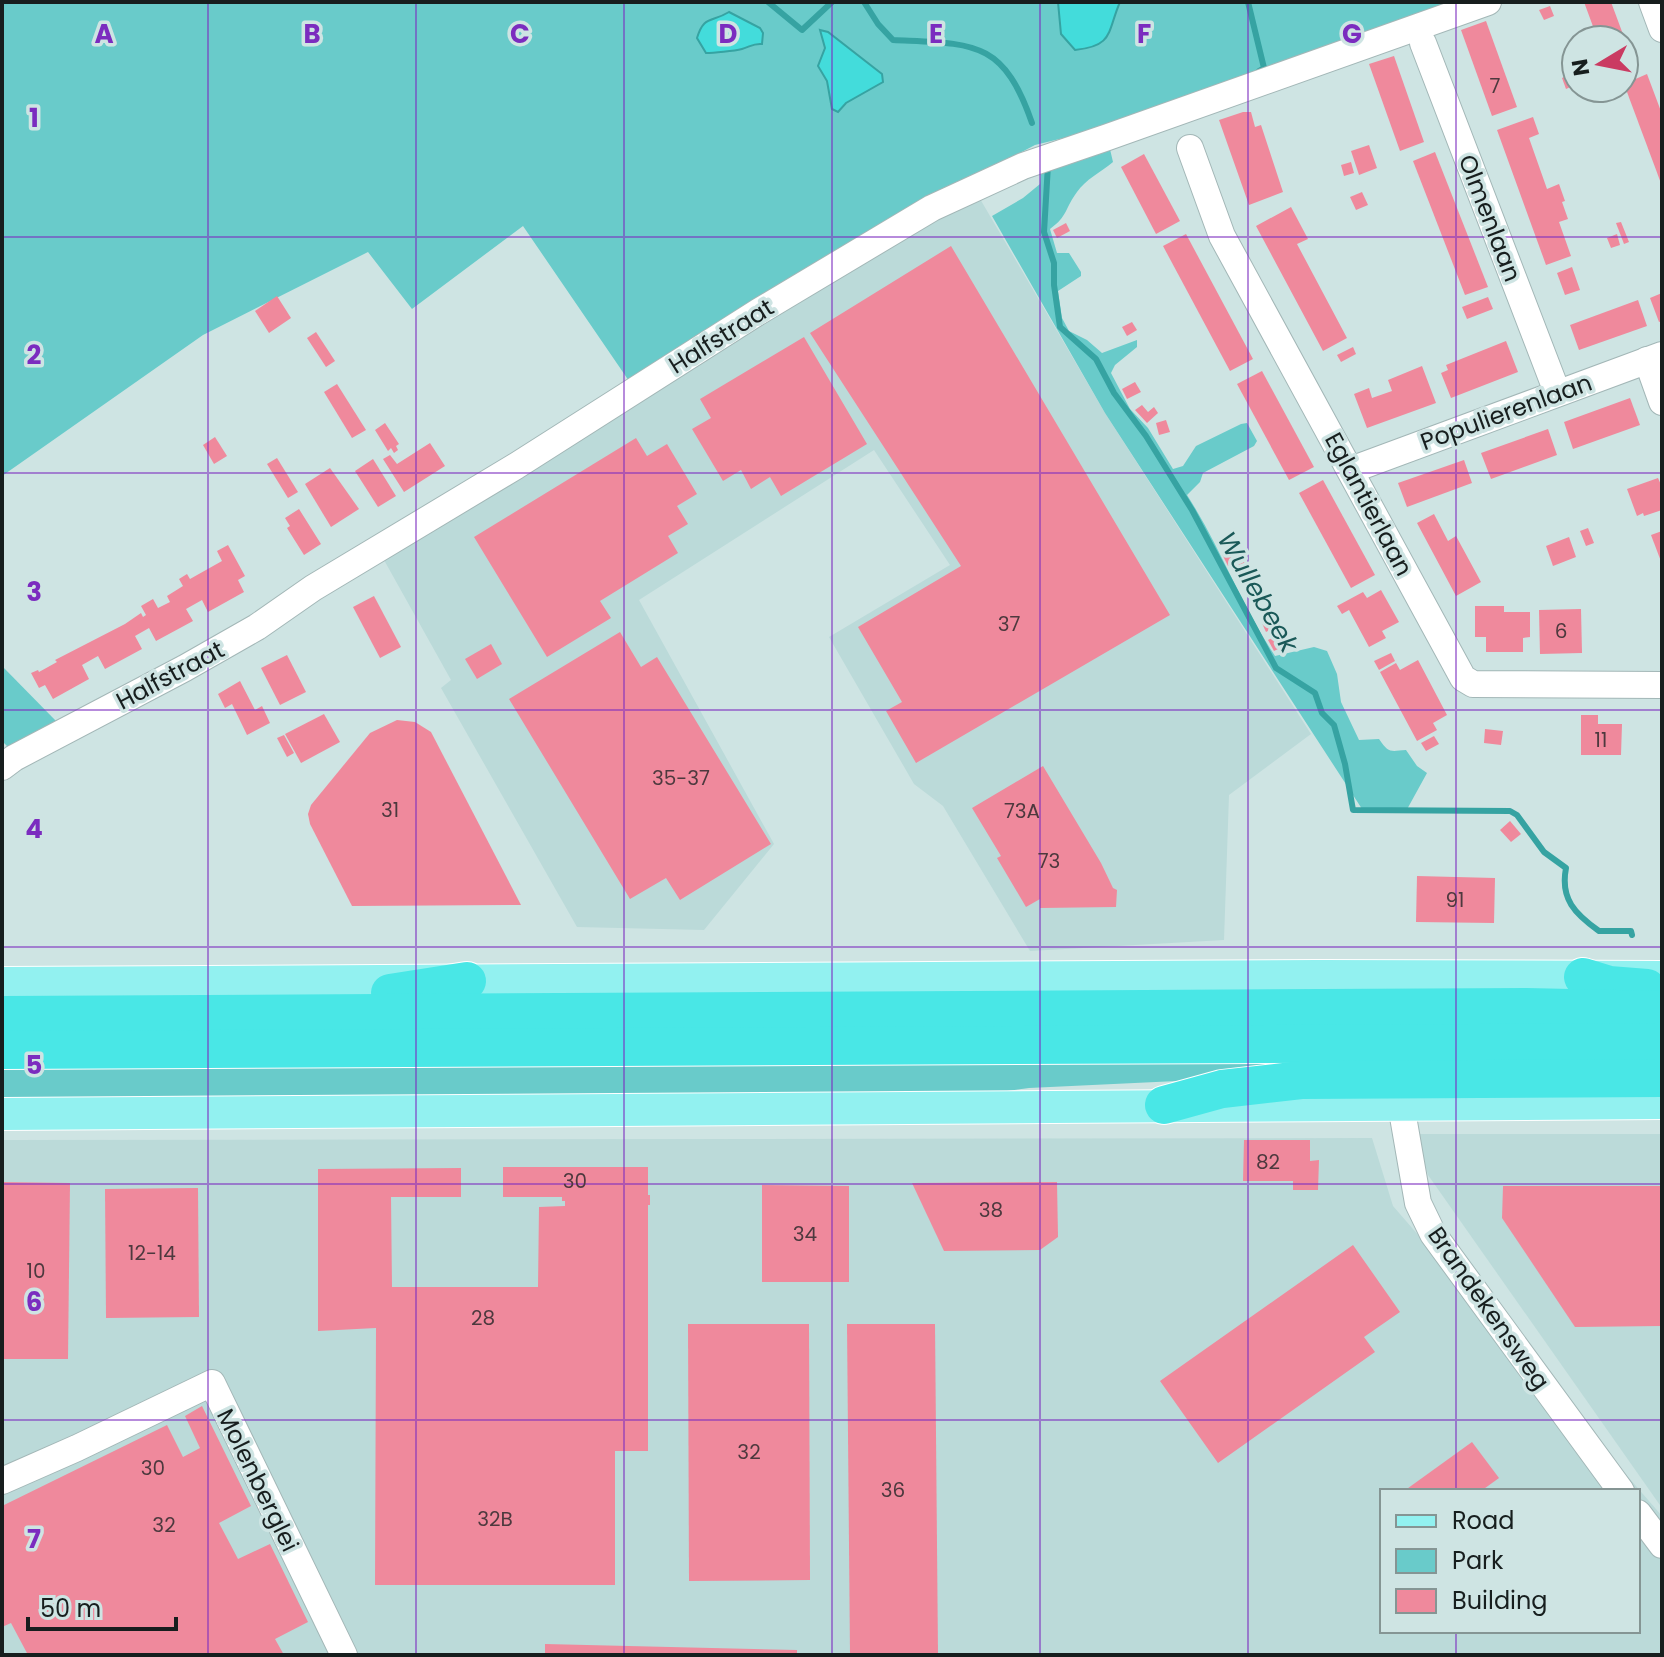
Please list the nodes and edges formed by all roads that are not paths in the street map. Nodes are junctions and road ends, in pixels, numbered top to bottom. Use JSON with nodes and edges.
{"nodes":[{"id":1,"x":1488,"y":2,"type":"edge"},
{"id":2,"x":1652,"y":2,"type":"edge"},
{"id":3,"x":1662,"y":29,"type":"edge"},
{"id":4,"x":1423,"y":43,"type":"dead end"},
{"id":5,"x":1190,"y":148,"type":"dead end"},
{"id":6,"x":1654,"y":358,"type":"edge"},
{"id":7,"x":1557,"y":392,"type":"junction"},
{"id":8,"x":1662,"y":402,"type":"edge"},
{"id":9,"x":1351,"y":470,"type":"junction"},
{"id":10,"x":1662,"y":685,"type":"edge"},
{"id":11,"x":2,"y":767,"type":"edge"},
{"id":12,"x":1583,"y":977,"type":"junction"},
{"id":13,"x":1662,"y":977,"type":"edge"},
{"id":14,"x":467,"y":981,"type":"junction"},
{"id":15,"x":2,"y":983,"type":"edge"},
{"id":16,"x":1662,"y":989,"type":"edge"},
{"id":17,"x":1662,"y":1010,"type":"edge"},
{"id":18,"x":282,"y":1014,"type":"junction"},
{"id":19,"x":2,"y":1015,"type":"edge"},
{"id":20,"x":1662,"y":1042,"type":"edge"},
{"id":21,"x":2,"y":1050,"type":"edge"},
{"id":22,"x":1662,"y":1078,"type":"edge"},
{"id":23,"x":1662,"y":1103,"type":"edge"},
{"id":24,"x":1164,"y":1105,"type":"junction"},
{"id":25,"x":1401,"y":1105,"type":"junction"},
{"id":26,"x":2,"y":1114,"type":"edge"},
{"id":27,"x":2,"y":1481,"type":"edge"},
{"id":28,"x":1620,"y":1489,"type":"edge"},
{"id":29,"x":1640,"y":1516,"type":"edge"},
{"id":30,"x":1662,"y":1545,"type":"edge"},
{"id":31,"x":344,"y":1655,"type":"edge"}],
"edges":[{"from":1,"to":11,"type":"street","name":"Halfstraat"},
{"from":2,"to":3,"type":"street"},
{"from":4,"to":7,"type":"street","name":"Olmenlaan"},
{"from":5,"to":9,"type":"street","name":"Eglantierlaan"},
{"from":6,"to":7,"type":"street","name":"Populierenlaan"},
{"from":6,"to":8,"type":"street"},
{"from":7,"to":9,"type":"street","name":"Populierenlaan"},
{"from":9,"to":10,"type":"street","name":"Eglantierlaan"},
{"from":12,"to":13,"type":"main road"},
{"from":12,"to":14,"type":"main road"},
{"from":12,"to":16,"type":"highway"},
{"from":14,"to":15,"type":"main road"},
{"from":14,"to":18,"type":"highway"},
{"from":17,"to":18,"type":"highway"},
{"from":18,"to":19,"type":"highway"},
{"from":20,"to":21,"type":"highway"},
{"from":22,"to":24,"type":"highway"},
{"from":23,"to":25,"type":"main road"},
{"from":24,"to":25,"type":"main road"},
{"from":24,"to":26,"type":"main road"},
{"from":25,"to":28,"type":"street","name":"Brandekensweg"},
{"from":27,"to":31,"type":"street","name":"Molenberglei"},
{"from":29,"to":30,"type":"street"}]}
